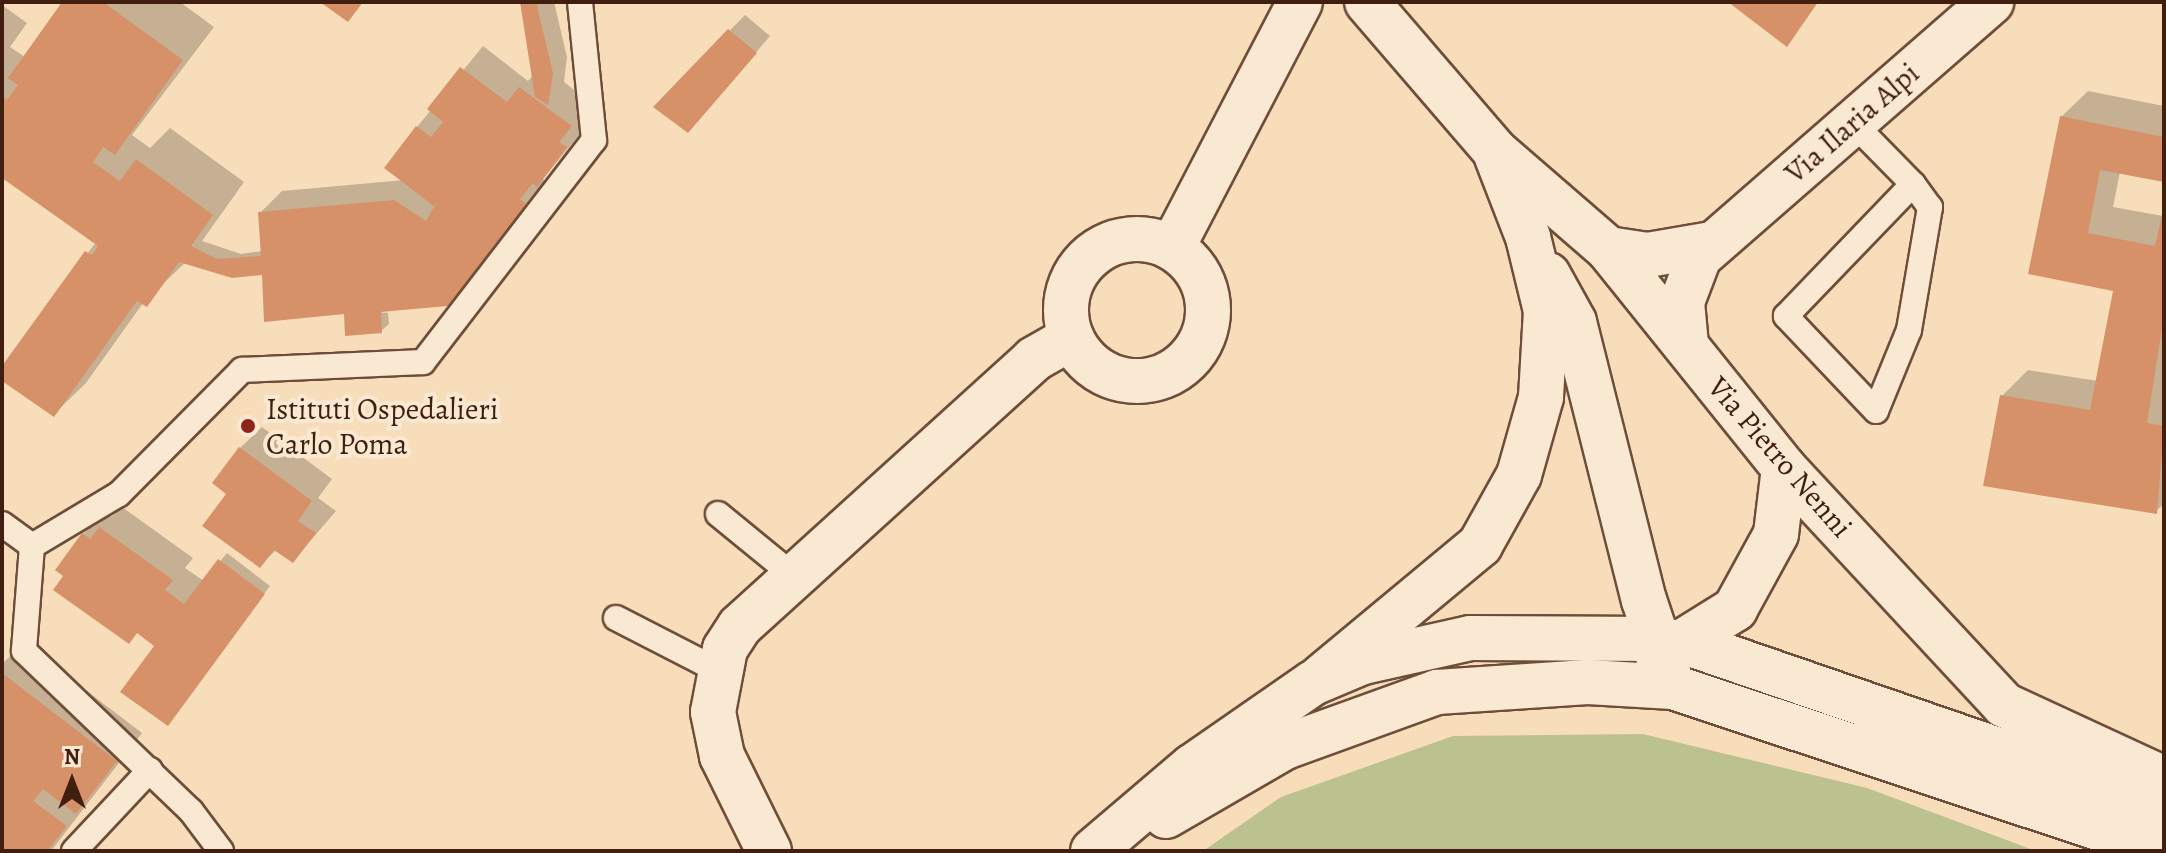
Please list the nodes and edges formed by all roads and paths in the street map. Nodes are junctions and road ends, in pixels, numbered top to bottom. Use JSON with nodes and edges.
{"nodes":[{"id":1,"x":580,"y":2,"type":"edge"},
{"id":2,"x":1300,"y":2,"type":"edge"},
{"id":3,"x":1367,"y":2,"type":"edge"},
{"id":4,"x":1991,"y":2,"type":"edge"},
{"id":5,"x":1852,"y":122,"type":"junction"},
{"id":6,"x":1495,"y":151,"type":"junction"},
{"id":7,"x":1913,"y":184,"type":"junction"},
{"id":8,"x":1528,"y":237,"type":"junction"},
{"id":9,"x":1712,"y":244,"type":"junction"},
{"id":10,"x":1172,"y":248,"type":"junction"},
{"id":11,"x":1608,"y":249,"type":"junction"},
{"id":12,"x":1071,"y":338,"type":"junction"},
{"id":13,"x":1686,"y":345,"type":"junction"},
{"id":14,"x":1784,"y":468,"type":"junction"},
{"id":15,"x":718,"y":514,"type":"dead end"},
{"id":16,"x":2,"y":524,"type":"edge"},
{"id":17,"x":32,"y":546,"type":"junction"},
{"id":18,"x":795,"y":577,"type":"junction"},
{"id":19,"x":616,"y":618,"type":"dead end"},
{"id":20,"x":13,"y":653,"type":"edge"},
{"id":21,"x":1668,"y":656,"type":"junction"},
{"id":22,"x":719,"y":671,"type":"junction"},
{"id":23,"x":1313,"y":683,"type":"junction"},
{"id":24,"x":150,"y":770,"type":"junction"},
{"id":25,"x":2164,"y":779,"type":"edge"},
{"id":26,"x":2164,"y":807,"type":"edge"},
{"id":27,"x":223,"y":846,"type":"edge"},
{"id":28,"x":2164,"y":850,"type":"edge"},
{"id":29,"x":74,"y":851,"type":"edge"},
{"id":30,"x":769,"y":851,"type":"edge"},
{"id":31,"x":1093,"y":851,"type":"edge"},
{"id":32,"x":1100,"y":851,"type":"edge"}],
"edges":[{"from":1,"to":17,"type":"lane"},
{"from":2,"to":10,"type":"street"},
{"from":3,"to":6,"type":"street"},
{"from":4,"to":5,"type":"street","name":"Via Ilaria Alpi"},
{"from":5,"to":7,"type":"lane"},
{"from":5,"to":9,"type":"street","name":"Via Ilaria Alpi"},
{"from":6,"to":8,"type":"street"},
{"from":6,"to":11,"type":"street","name":"Via Pietro Nenni"},
{"from":7,"to":7,"type":"lane"},
{"from":8,"to":21,"type":"street"},
{"from":8,"to":23,"type":"street"},
{"from":9,"to":11,"type":"street"},
{"from":9,"to":13,"type":"street","name":"Via Ilaria Alpi"},
{"from":10,"to":12,"type":"street"},
{"from":10,"to":12,"type":"street"},
{"from":11,"to":13,"type":"street","name":"Via Pietro Nenni"},
{"from":12,"to":18,"type":"street"},
{"from":13,"to":14,"type":"street","name":"Via Pietro Nenni"},
{"from":14,"to":21,"type":"street"},
{"from":14,"to":25,"type":"street","name":"Via Pietro Nenni"},
{"from":15,"to":18,"type":"lane"},
{"from":16,"to":17,"type":"lane"},
{"from":17,"to":20,"type":"lane"},
{"from":18,"to":22,"type":"street"},
{"from":19,"to":22,"type":"lane"},
{"from":20,"to":24,"type":"lane"},
{"from":21,"to":23,"type":"street"},
{"from":21,"to":26,"type":"street"},
{"from":21,"to":28,"type":"street"},
{"from":21,"to":32,"type":"street"},
{"from":22,"to":30,"type":"street"},
{"from":23,"to":31,"type":"street"},
{"from":24,"to":27,"type":"lane"},
{"from":24,"to":29,"type":"lane"}]}
